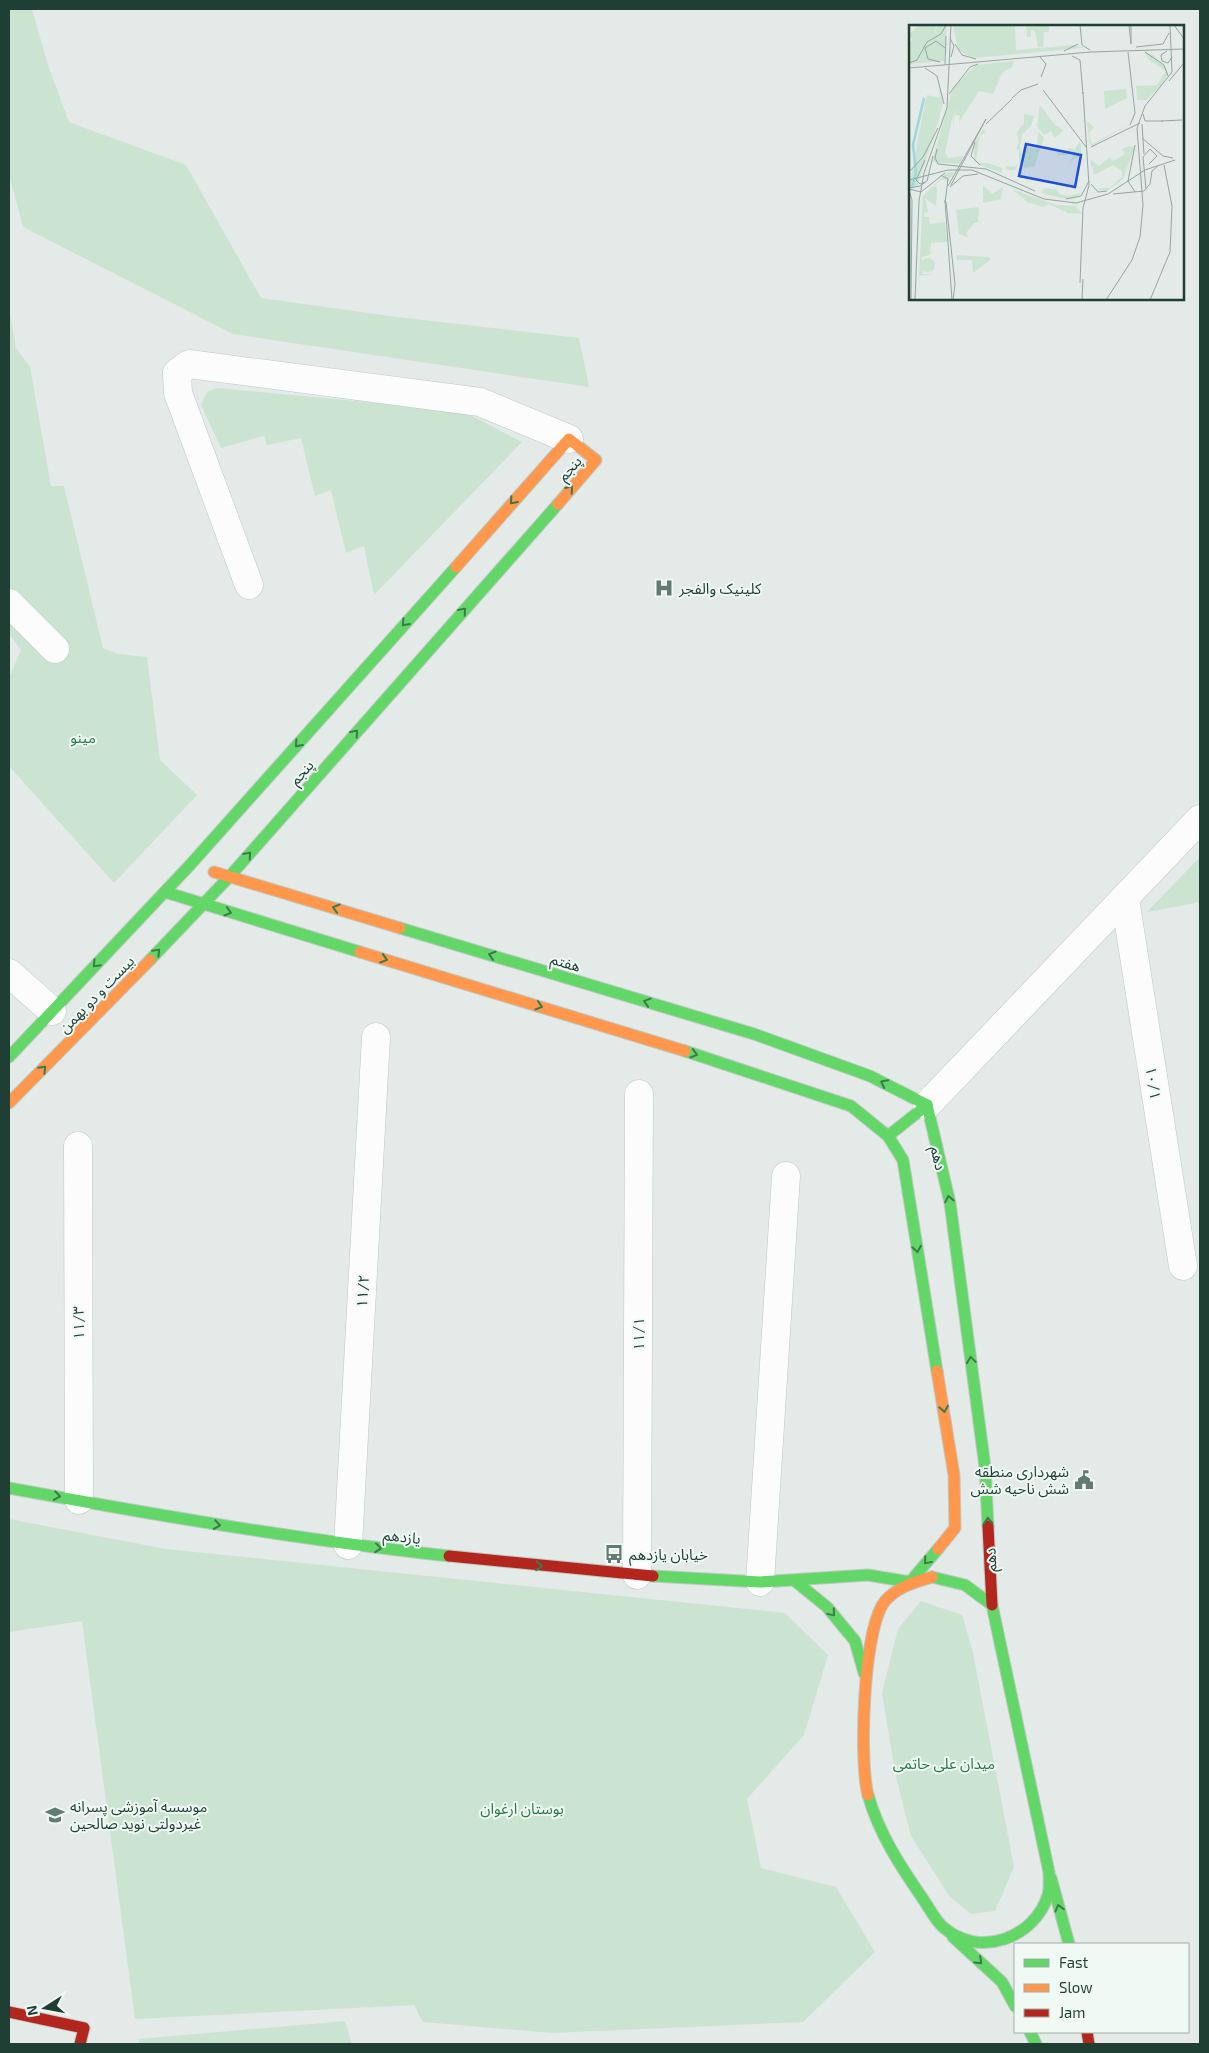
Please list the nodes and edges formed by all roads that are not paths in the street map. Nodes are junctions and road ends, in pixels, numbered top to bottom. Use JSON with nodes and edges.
{"nodes":[{"id":1,"x":569,"y":439,"type":"junction"},
{"id":2,"x":249,"y":585,"type":"dead end"},
{"id":3,"x":9,"y":603,"type":"edge"},
{"id":4,"x":55,"y":649,"type":"dead end"},
{"id":5,"x":1200,"y":819,"type":"edge"},
{"id":6,"x":190,"y":866,"type":"junction"},
{"id":7,"x":230,"y":876,"type":"junction"},
{"id":8,"x":165,"y":892,"type":"junction"},
{"id":9,"x":1124,"y":899,"type":"junction"},
{"id":10,"x":203,"y":904,"type":"junction"},
{"id":11,"x":9,"y":973,"type":"edge"},
{"id":12,"x":52,"y":1011,"type":"junction"},
{"id":13,"x":376,"y":1037,"type":"dead end"},
{"id":14,"x":9,"y":1057,"type":"edge"},
{"id":15,"x":638,"y":1094,"type":"dead end"},
{"id":16,"x":9,"y":1103,"type":"edge"},
{"id":17,"x":927,"y":1105,"type":"junction"},
{"id":18,"x":888,"y":1136,"type":"junction"},
{"id":19,"x":78,"y":1146,"type":"dead end"},
{"id":20,"x":786,"y":1176,"type":"dead end"},
{"id":21,"x":1183,"y":1266,"type":"dead end"},
{"id":22,"x":9,"y":1488,"type":"edge"},
{"id":23,"x":79,"y":1500,"type":"junction"},
{"id":24,"x":348,"y":1545,"type":"junction"},
{"id":25,"x":637,"y":1575,"type":"junction"},
{"id":26,"x":795,"y":1581,"type":"junction"},
{"id":27,"x":760,"y":1582,"type":"junction"},
{"id":28,"x":910,"y":1582,"type":"junction"},
{"id":29,"x":992,"y":1605,"type":"junction"},
{"id":30,"x":867,"y":1681,"type":"junction"},
{"id":31,"x":1050,"y":1872,"type":"junction"},
{"id":32,"x":943,"y":1928,"type":"junction"},
{"id":33,"x":1069,"y":1943,"type":"edge"},
{"id":34,"x":1014,"y":2004,"type":"edge"},
{"id":35,"x":9,"y":2012,"type":"edge"},
{"id":36,"x":80,"y":2044,"type":"edge"}],
"edges":[{"from":1,"to":2,"type":"street"},
{"from":1,"to":6,"type":"street","name":"پنجم","one_way":true},
{"from":7,"to":1,"type":"street","name":"پنجم","one_way":true},
{"from":3,"to":4,"type":"street"},
{"from":5,"to":9,"type":"street"},
{"from":6,"to":7,"type":"street","name":"هفتم"},
{"from":6,"to":8,"type":"street","name":"بیست و دو بهمن"},
{"from":7,"to":10,"type":"street","name":"پنجم"},
{"from":17,"to":7,"type":"street","name":"هفتم","one_way":true},
{"from":8,"to":10,"type":"street"},
{"from":8,"to":12,"type":"street","name":"بیست و دو بهمن","one_way":true},
{"from":9,"to":17,"type":"street"},
{"from":9,"to":21,"type":"street","name":"۱۰/۱"},
{"from":16,"to":10,"type":"street","name":"بیست و دو بهمن","one_way":true},
{"from":10,"to":18,"type":"street","one_way":true},
{"from":11,"to":12,"type":"street"},
{"from":12,"to":14,"type":"street","name":"بیست و دو بهمن"},
{"from":13,"to":24,"type":"street","name":"۱۱/۲"},
{"from":15,"to":25,"type":"street","name":"۱۱/۱"},
{"from":17,"to":18,"type":"street"},
{"from":29,"to":17,"type":"street","name":"دهم","one_way":true},
{"from":18,"to":28,"type":"street","one_way":true},
{"from":19,"to":23,"type":"street","name":"۱۱/۳"},
{"from":20,"to":27,"type":"street"},
{"from":22,"to":23,"type":"street","name":"یازدهم","one_way":true},
{"from":23,"to":24,"type":"street","name":"یازدهم","one_way":true},
{"from":24,"to":25,"type":"street","name":"یازدهم","one_way":true},
{"from":25,"to":27,"type":"street","name":"یازدهم"},
{"from":26,"to":27,"type":"street","name":"یازدهم"},
{"from":26,"to":28,"type":"street","name":"یازدهم"},
{"from":26,"to":30,"type":"street","one_way":true},
{"from":28,"to":29,"type":"street"},
{"from":28,"to":30,"type":"street"},
{"from":29,"to":31,"type":"street"},
{"from":30,"to":32,"type":"street"},
{"from":31,"to":32,"type":"street"},
{"from":33,"to":31,"type":"street","one_way":true},
{"from":32,"to":34,"type":"street","one_way":true},
{"from":35,"to":36,"type":"street"}]}
